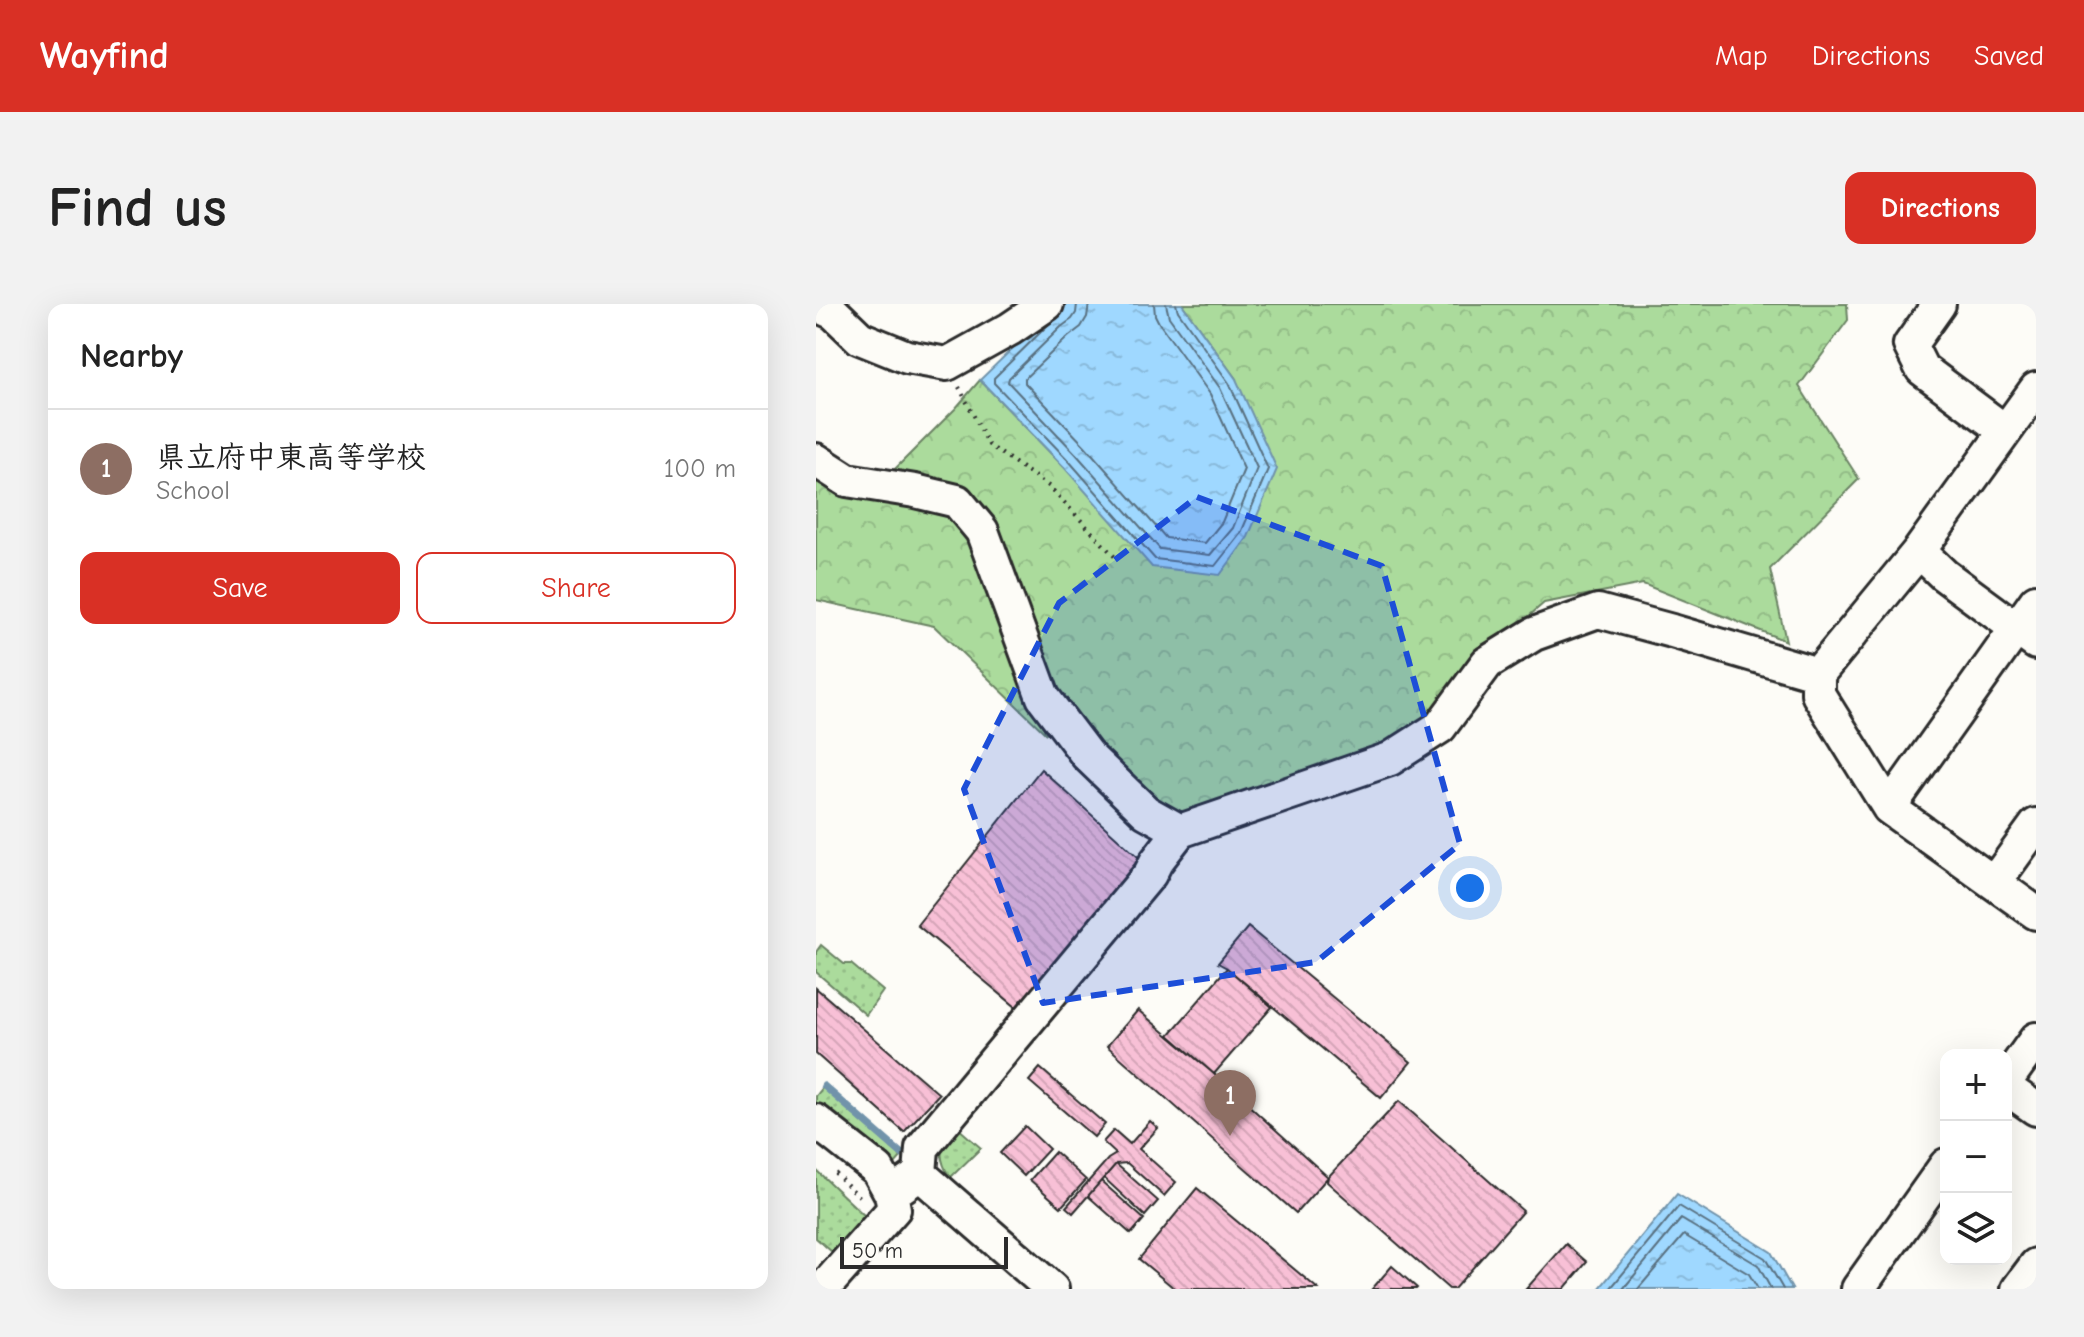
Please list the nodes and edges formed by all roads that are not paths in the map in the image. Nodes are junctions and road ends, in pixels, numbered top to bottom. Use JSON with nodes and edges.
{"nodes":[{"id":1,"x":1047,"y":304,"type":"edge"},
{"id":2,"x":1939,"y":304,"type":"edge"},
{"id":3,"x":816,"y":305,"type":"edge"},
{"id":4,"x":2036,"y":389,"type":"edge"},
{"id":5,"x":2005,"y":431,"type":"junction"},
{"id":6,"x":816,"y":460,"type":"edge"},
{"id":7,"x":1919,"y":551,"type":"junction"},
{"id":8,"x":2036,"y":601,"type":"edge"},
{"id":9,"x":2026,"y":635,"type":"edge"},
{"id":10,"x":1818,"y":674,"type":"junction"},
{"id":11,"x":1889,"y":808,"type":"junction"},
{"id":12,"x":2036,"y":825,"type":"edge"},
{"id":13,"x":1180,"y":831,"type":"junction"},
{"id":14,"x":1994,"y":883,"type":"junction"},
{"id":15,"x":2036,"y":913,"type":"edge"},
{"id":16,"x":2036,"y":1039,"type":"edge"},
{"id":17,"x":2012,"y":1073,"type":"edge"},
{"id":18,"x":2012,"y":1092,"type":"edge"},
{"id":19,"x":2036,"y":1109,"type":"edge"},
{"id":20,"x":816,"y":1121,"type":"edge"},
{"id":21,"x":1940,"y":1173,"type":"edge"},
{"id":22,"x":920,"y":1174,"type":"junction"},
{"id":23,"x":880,"y":1200,"type":"junction"},
{"id":24,"x":2036,"y":1265,"type":"edge"},
{"id":25,"x":823,"y":1289,"type":"edge"},
{"id":26,"x":1052,"y":1289,"type":"edge"},
{"id":27,"x":1858,"y":1289,"type":"edge"},
{"id":28,"x":2018,"y":1289,"type":"edge"}],
"edges":[{"from":1,"to":3,"type":"street"},
{"from":2,"to":5,"type":"street"},
{"from":4,"to":5,"type":"street"},
{"from":5,"to":7,"type":"street"},
{"from":6,"to":13,"type":"street"},
{"from":7,"to":9,"type":"street"},
{"from":7,"to":10,"type":"street"},
{"from":8,"to":9,"type":"street"},
{"from":9,"to":11,"type":"street"},
{"from":10,"to":11,"type":"street"},
{"from":10,"to":13,"type":"street"},
{"from":11,"to":14,"type":"street"},
{"from":12,"to":14,"type":"street"},
{"from":13,"to":22,"type":"street"},
{"from":14,"to":15,"type":"street"},
{"from":16,"to":17,"type":"street"},
{"from":18,"to":19,"type":"street"},
{"from":20,"to":23,"type":"street"},
{"from":21,"to":27,"type":"street"},
{"from":22,"to":23,"type":"street"},
{"from":22,"to":26,"type":"street"},
{"from":23,"to":25,"type":"street"},
{"from":24,"to":28,"type":"street"}]}
